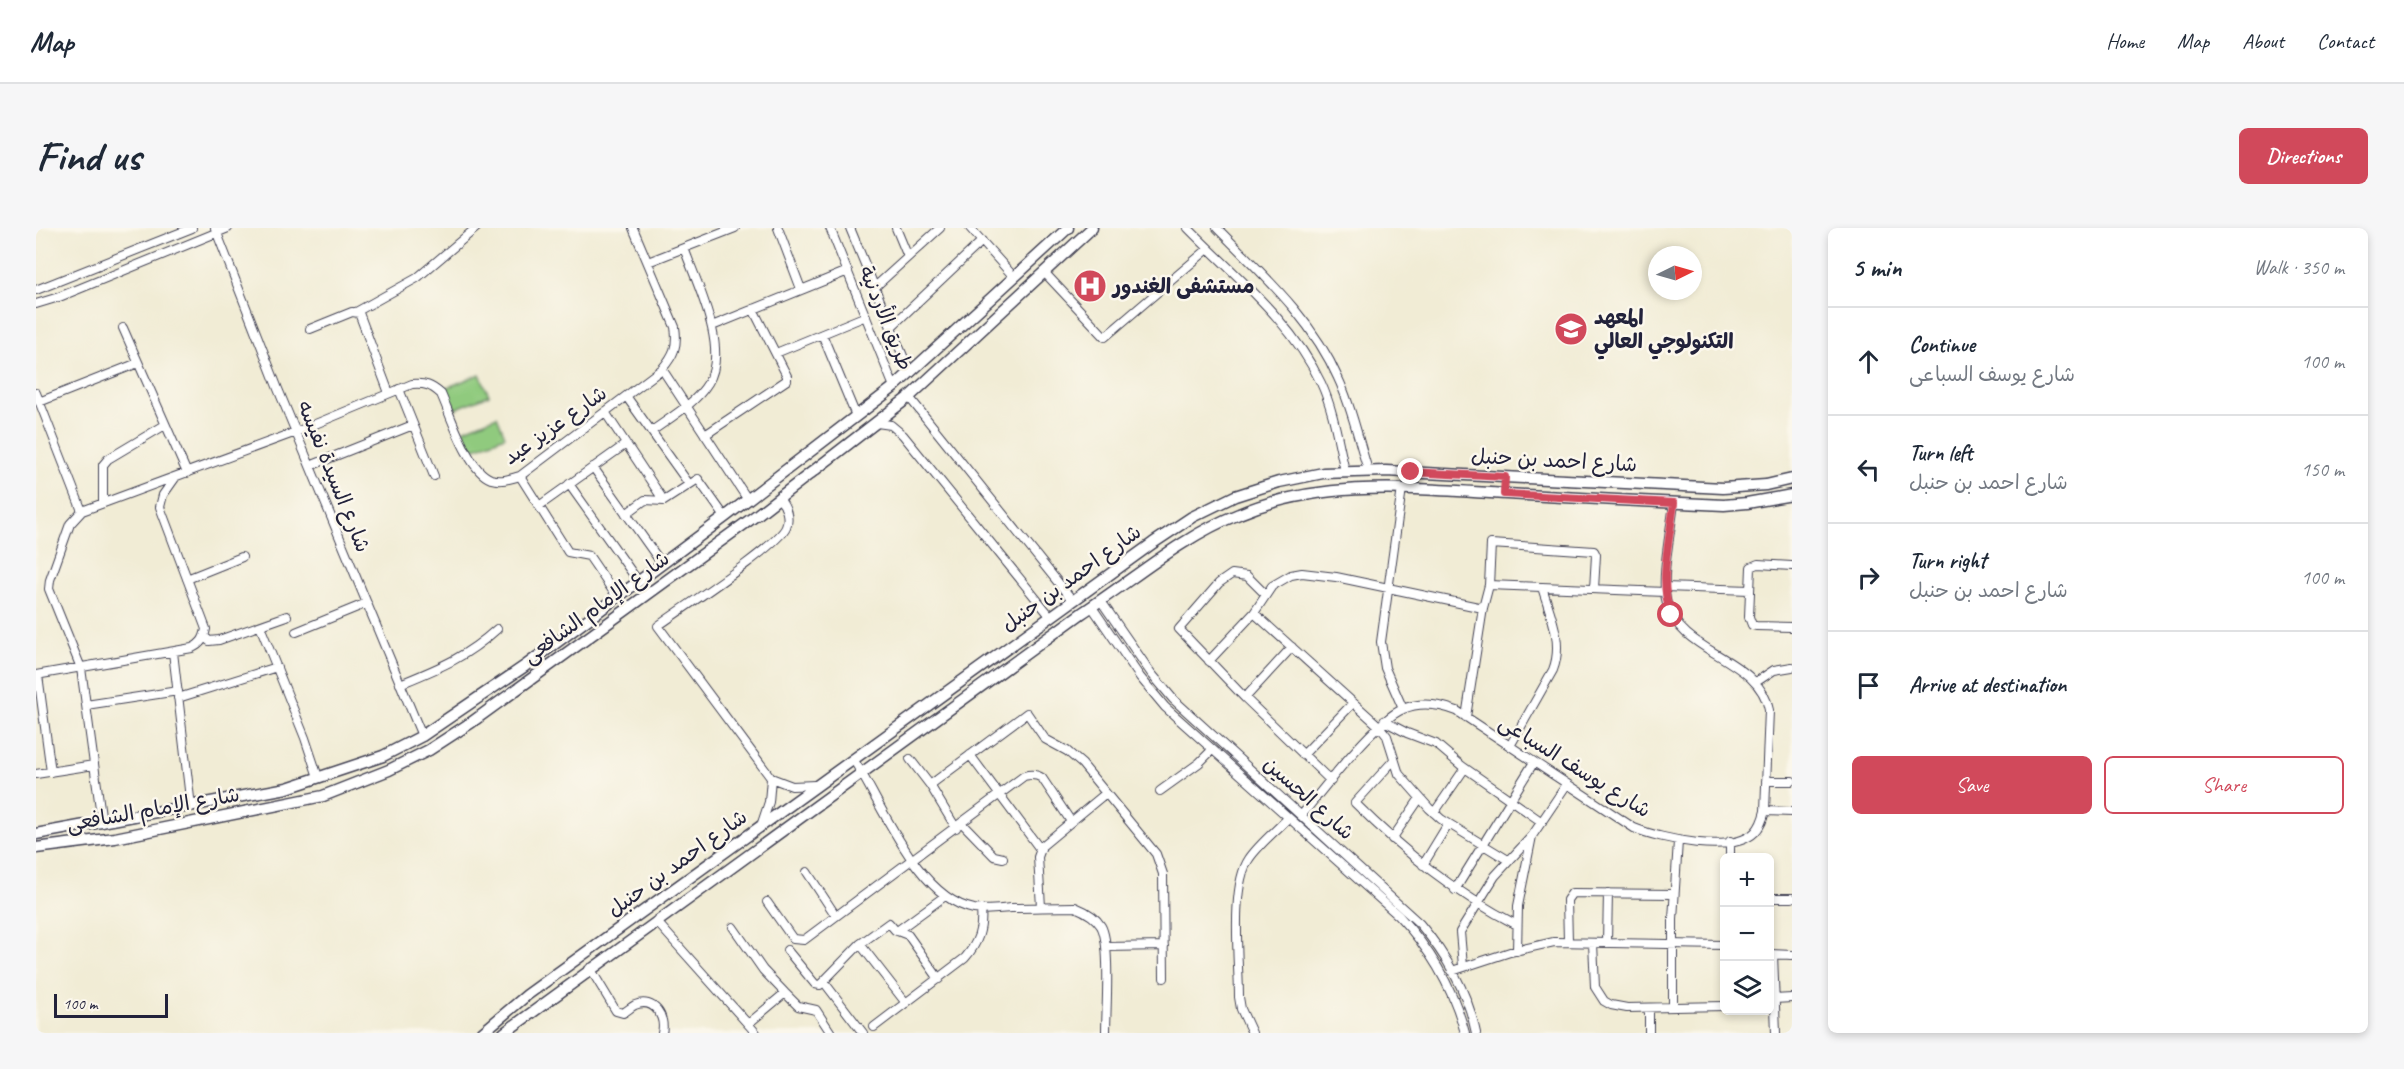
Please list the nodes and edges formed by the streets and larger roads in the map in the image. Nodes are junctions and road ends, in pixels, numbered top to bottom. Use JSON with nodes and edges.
{"nodes":[{"id":1,"x":192,"y":228,"type":"edge"},
{"id":2,"x":228,"y":228,"type":"edge"},
{"id":3,"x":476,"y":228,"type":"edge"},
{"id":4,"x":633,"y":228,"type":"edge"},
{"id":5,"x":735,"y":228,"type":"edge"},
{"id":6,"x":778,"y":228,"type":"edge"},
{"id":7,"x":830,"y":228,"type":"edge"},
{"id":8,"x":850,"y":228,"type":"edge"},
{"id":9,"x":896,"y":228,"type":"edge"},
{"id":10,"x":940,"y":228,"type":"edge"},
{"id":11,"x":970,"y":228,"type":"edge"},
{"id":12,"x":1068,"y":228,"type":"edge"},
{"id":13,"x":1092,"y":228,"type":"edge"},
{"id":14,"x":1188,"y":228,"type":"edge"},
{"id":15,"x":1217,"y":228,"type":"edge"},
{"id":16,"x":216,"y":230,"type":"edge"},
{"id":17,"x":982,"y":241,"type":"junction"},
{"id":18,"x":684,"y":248,"type":"junction"},
{"id":19,"x":1208,"y":249,"type":"junction"},
{"id":20,"x":908,"y":257,"type":"junction"},
{"id":21,"x":648,"y":262,"type":"junction"},
{"id":22,"x":848,"y":271,"type":"junction"},
{"id":23,"x":1044,"y":272,"type":"junction"},
{"id":24,"x":1014,"y":277,"type":"junction"},
{"id":25,"x":875,"y":287,"type":"junction"},
{"id":26,"x":801,"y":289,"type":"junction"},
{"id":27,"x":36,"y":290,"type":"edge"},
{"id":28,"x":36,"y":304,"type":"edge"},
{"id":29,"x":753,"y":309,"type":"junction"},
{"id":30,"x":356,"y":312,"type":"junction"},
{"id":31,"x":866,"y":316,"type":"junction"},
{"id":32,"x":711,"y":326,"type":"junction"},
{"id":33,"x":891,"y":327,"type":"junction"},
{"id":34,"x":123,"y":328,"type":"dead end"},
{"id":35,"x":310,"y":329,"type":"dead end"},
{"id":36,"x":822,"y":334,"type":"junction"},
{"id":37,"x":776,"y":353,"type":"junction"},
{"id":38,"x":138,"y":363,"type":"junction"},
{"id":39,"x":662,"y":369,"type":"junction"},
{"id":40,"x":910,"y":374,"type":"junction"},
{"id":41,"x":894,"y":387,"type":"junction"},
{"id":42,"x":399,"y":389,"type":"junction"},
{"id":43,"x":389,"y":393,"type":"junction"},
{"id":44,"x":626,"y":396,"type":"junction"},
{"id":45,"x":909,"y":397,"type":"junction"},
{"id":46,"x":38,"y":398,"type":"edge"},
{"id":47,"x":686,"y":406,"type":"junction"},
{"id":48,"x":604,"y":412,"type":"junction"},
{"id":49,"x":856,"y":416,"type":"junction"},
{"id":50,"x":877,"y":423,"type":"junction"},
{"id":51,"x":165,"y":425,"type":"junction"},
{"id":52,"x":413,"y":425,"type":"junction"},
{"id":53,"x":652,"y":431,"type":"junction"},
{"id":54,"x":296,"y":432,"type":"junction"},
{"id":55,"x":705,"y":435,"type":"junction"},
{"id":56,"x":626,"y":444,"type":"junction"},
{"id":57,"x":310,"y":466,"type":"junction"},
{"id":58,"x":593,"y":467,"type":"junction"},
{"id":59,"x":1368,"y":470,"type":"junction"},
{"id":60,"x":1345,"y":471,"type":"junction"},
{"id":61,"x":187,"y":473,"type":"junction"},
{"id":62,"x":178,"y":476,"type":"junction"},
{"id":63,"x":434,"y":476,"type":"dead end"},
{"id":64,"x":519,"y":476,"type":"junction"},
{"id":65,"x":1505,"y":477,"type":"junction"},
{"id":66,"x":1792,"y":479,"type":"edge"},
{"id":67,"x":569,"y":484,"type":"junction"},
{"id":68,"x":689,"y":484,"type":"junction"},
{"id":69,"x":1402,"y":488,"type":"junction"},
{"id":70,"x":1504,"y":494,"type":"junction"},
{"id":71,"x":1792,"y":495,"type":"edge"},
{"id":72,"x":779,"y":498,"type":"junction"},
{"id":73,"x":748,"y":500,"type":"junction"},
{"id":74,"x":664,"y":501,"type":"junction"},
{"id":75,"x":1674,"y":503,"type":"junction"},
{"id":76,"x":103,"y":504,"type":"junction"},
{"id":77,"x":538,"y":506,"type":"junction"},
{"id":78,"x":1213,"y":506,"type":"junction"},
{"id":79,"x":82,"y":511,"type":"junction"},
{"id":80,"x":626,"y":514,"type":"junction"},
{"id":81,"x":725,"y":517,"type":"junction"},
{"id":82,"x":1220,"y":522,"type":"junction"},
{"id":83,"x":242,"y":557,"type":"dead end"},
{"id":84,"x":662,"y":564,"type":"junction"},
{"id":85,"x":1792,"y":566,"type":"edge"},
{"id":86,"x":650,"y":572,"type":"junction"},
{"id":87,"x":187,"y":579,"type":"junction"},
{"id":88,"x":638,"y":581,"type":"junction"},
{"id":89,"x":660,"y":584,"type":"junction"},
{"id":90,"x":1489,"y":585,"type":"junction"},
{"id":91,"x":1542,"y":587,"type":"junction"},
{"id":92,"x":1389,"y":589,"type":"junction"},
{"id":93,"x":1594,"y":589,"type":"junction"},
{"id":94,"x":1665,"y":590,"type":"junction"},
{"id":95,"x":1750,"y":590,"type":"junction"},
{"id":96,"x":1266,"y":595,"type":"junction"},
{"id":97,"x":617,"y":597,"type":"junction"},
{"id":98,"x":1073,"y":601,"type":"junction"},
{"id":99,"x":367,"y":603,"type":"junction"},
{"id":100,"x":1096,"y":604,"type":"junction"},
{"id":101,"x":1483,"y":608,"type":"junction"},
{"id":102,"x":1254,"y":613,"type":"junction"},
{"id":103,"x":287,"y":616,"type":"dead end"},
{"id":104,"x":1051,"y":617,"type":"junction"},
{"id":105,"x":260,"y":626,"type":"junction"},
{"id":106,"x":1792,"y":627,"type":"edge"},
{"id":107,"x":497,"y":629,"type":"dead end"},
{"id":108,"x":296,"y":632,"type":"dead end"},
{"id":109,"x":205,"y":638,"type":"junction"},
{"id":110,"x":1292,"y":647,"type":"junction"},
{"id":111,"x":173,"y":652,"type":"junction"},
{"id":112,"x":1209,"y":661,"type":"junction"},
{"id":113,"x":277,"y":667,"type":"junction"},
{"id":114,"x":1792,"y":667,"type":"edge"},
{"id":115,"x":81,"y":668,"type":"junction"},
{"id":116,"x":37,"y":675,"type":"edge"},
{"id":117,"x":1756,"y":682,"type":"junction"},
{"id":118,"x":400,"y":684,"type":"junction"},
{"id":119,"x":178,"y":694,"type":"junction"},
{"id":120,"x":1245,"y":698,"type":"junction"},
{"id":121,"x":1353,"y":703,"type":"junction"},
{"id":122,"x":86,"y":705,"type":"junction"},
{"id":123,"x":1181,"y":707,"type":"junction"},
{"id":124,"x":1402,"y":709,"type":"junction"},
{"id":125,"x":1174,"y":716,"type":"junction"},
{"id":126,"x":1466,"y":717,"type":"junction"},
{"id":127,"x":40,"y":723,"type":"edge"},
{"id":128,"x":1382,"y":723,"type":"junction"},
{"id":129,"x":422,"y":736,"type":"junction"},
{"id":130,"x":1510,"y":746,"type":"junction"},
{"id":131,"x":1212,"y":750,"type":"junction"},
{"id":132,"x":970,"y":755,"type":"junction"},
{"id":133,"x":1303,"y":755,"type":"junction"},
{"id":134,"x":853,"y":759,"type":"junction"},
{"id":135,"x":910,"y":759,"type":"dead end"},
{"id":136,"x":1393,"y":761,"type":"junction"},
{"id":137,"x":1534,"y":762,"type":"junction"},
{"id":138,"x":94,"y":765,"type":"junction"},
{"id":139,"x":1465,"y":768,"type":"junction"},
{"id":140,"x":51,"y":772,"type":"junction"},
{"id":141,"x":862,"y":772,"type":"junction"},
{"id":142,"x":36,"y":774,"type":"edge"},
{"id":143,"x":318,"y":777,"type":"junction"},
{"id":144,"x":771,"y":778,"type":"junction"},
{"id":145,"x":1330,"y":781,"type":"junction"},
{"id":146,"x":1766,"y":781,"type":"junction"},
{"id":147,"x":1792,"y":781,"type":"edge"},
{"id":148,"x":1567,"y":784,"type":"junction"},
{"id":149,"x":816,"y":785,"type":"junction"},
{"id":150,"x":930,"y":785,"type":"junction"},
{"id":151,"x":1160,"y":791,"type":"dead end"},
{"id":152,"x":1106,"y":793,"type":"junction"},
{"id":153,"x":999,"y":796,"type":"junction"},
{"id":154,"x":1420,"y":798,"type":"junction"},
{"id":155,"x":1511,"y":801,"type":"junction"},
{"id":156,"x":191,"y":807,"type":"junction"},
{"id":157,"x":179,"y":809,"type":"junction"},
{"id":158,"x":1765,"y":811,"type":"junction"},
{"id":159,"x":1792,"y":812,"type":"edge"},
{"id":160,"x":1434,"y":813,"type":"junction"},
{"id":161,"x":1301,"y":816,"type":"junction"},
{"id":162,"x":1288,"y":818,"type":"junction"},
{"id":163,"x":1070,"y":820,"type":"junction"},
{"id":164,"x":1542,"y":822,"type":"junction"},
{"id":165,"x":102,"y":823,"type":"junction"},
{"id":166,"x":1448,"y":824,"type":"junction"},
{"id":167,"x":182,"y":825,"type":"junction"},
{"id":168,"x":761,"y":826,"type":"junction"},
{"id":169,"x":959,"y":826,"type":"junction"},
{"id":170,"x":36,"y":834,"type":"edge"},
{"id":171,"x":1532,"y":836,"type":"junction"},
{"id":172,"x":1392,"y":839,"type":"junction"},
{"id":173,"x":1678,"y":841,"type":"junction"},
{"id":174,"x":1730,"y":841,"type":"junction"},
{"id":175,"x":1483,"y":845,"type":"junction"},
{"id":176,"x":36,"y":848,"type":"edge"},
{"id":177,"x":1040,"y":849,"type":"junction"},
{"id":178,"x":1730,"y":853,"type":"edge"},
{"id":179,"x":1003,"y":858,"type":"dead end"},
{"id":180,"x":913,"y":860,"type":"junction"},
{"id":181,"x":1508,"y":860,"type":"junction"},
{"id":182,"x":1423,"y":865,"type":"junction"},
{"id":183,"x":807,"y":872,"type":"dead end"},
{"id":184,"x":1455,"y":890,"type":"junction"},
{"id":185,"x":1608,"y":893,"type":"junction"},
{"id":186,"x":1674,"y":894,"type":"junction"},
{"id":187,"x":945,"y":896,"type":"junction"},
{"id":188,"x":1774,"y":898,"type":"edge"},
{"id":189,"x":1792,"y":898,"type":"edge"},
{"id":190,"x":767,"y":902,"type":"dead end"},
{"id":191,"x":1477,"y":904,"type":"junction"},
{"id":192,"x":1041,"y":908,"type":"junction"},
{"id":193,"x":1405,"y":908,"type":"junction"},
{"id":194,"x":981,"y":909,"type":"junction"},
{"id":195,"x":836,"y":916,"type":"junction"},
{"id":196,"x":1399,"y":916,"type":"junction"},
{"id":197,"x":656,"y":921,"type":"junction"},
{"id":198,"x":1517,"y":926,"type":"junction"},
{"id":199,"x":733,"y":927,"type":"dead end"},
{"id":200,"x":897,"y":931,"type":"junction"},
{"id":201,"x":1568,"y":941,"type":"junction"},
{"id":202,"x":1607,"y":942,"type":"junction"},
{"id":203,"x":1593,"y":943,"type":"junction"},
{"id":204,"x":860,"y":944,"type":"junction"},
{"id":205,"x":1672,"y":944,"type":"junction"},
{"id":206,"x":1720,"y":945,"type":"edge"},
{"id":207,"x":1164,"y":946,"type":"junction"},
{"id":208,"x":1106,"y":947,"type":"junction"},
{"id":209,"x":787,"y":950,"type":"dead end"},
{"id":210,"x":1517,"y":951,"type":"junction"},
{"id":211,"x":1774,"y":954,"type":"edge"},
{"id":212,"x":1792,"y":955,"type":"edge"},
{"id":213,"x":1463,"y":966,"type":"junction"},
{"id":214,"x":590,"y":968,"type":"junction"},
{"id":215,"x":1452,"y":971,"type":"junction"},
{"id":216,"x":1164,"y":978,"type":"dead end"},
{"id":217,"x":939,"y":979,"type":"junction"},
{"id":218,"x":824,"y":982,"type":"junction"},
{"id":219,"x":784,"y":993,"type":"junction"},
{"id":220,"x":527,"y":995,"type":"junction"},
{"id":221,"x":1792,"y":998,"type":"edge"},
{"id":222,"x":906,"y":1003,"type":"junction"},
{"id":223,"x":1774,"y":1003,"type":"edge"},
{"id":224,"x":1720,"y":1006,"type":"edge"},
{"id":225,"x":1673,"y":1007,"type":"junction"},
{"id":226,"x":1648,"y":1008,"type":"junction"},
{"id":227,"x":531,"y":1012,"type":"junction"},
{"id":228,"x":1774,"y":1013,"type":"edge"},
{"id":229,"x":748,"y":1024,"type":"junction"},
{"id":230,"x":874,"y":1027,"type":"dead end"},
{"id":231,"x":482,"y":1033,"type":"edge"},
{"id":232,"x":504,"y":1033,"type":"edge"},
{"id":233,"x":662,"y":1033,"type":"edge"},
{"id":234,"x":756,"y":1033,"type":"edge"},
{"id":235,"x":831,"y":1033,"type":"edge"},
{"id":236,"x":863,"y":1033,"type":"edge"},
{"id":237,"x":1106,"y":1033,"type":"edge"},
{"id":238,"x":1251,"y":1033,"type":"edge"},
{"id":239,"x":1465,"y":1033,"type":"edge"},
{"id":240,"x":1476,"y":1033,"type":"edge"},
{"id":241,"x":1649,"y":1033,"type":"edge"},
{"id":242,"x":1776,"y":1033,"type":"edge"}],
"edges":[{"from":1,"to":27,"type":"street"},
{"from":2,"to":16,"type":"street"},
{"from":3,"to":30,"type":"street"},
{"from":4,"to":21,"type":"street","name":"شارع عزيز عيد"},
{"from":5,"to":18,"type":"street"},
{"from":6,"to":26,"type":"street"},
{"from":7,"to":22,"type":"street","name":"طريق الأردنية"},
{"from":8,"to":25,"type":"street","name":"طريق الأردنية"},
{"from":9,"to":20,"type":"street"},
{"from":10,"to":20,"type":"street"},
{"from":11,"to":17,"type":"street"},
{"from":12,"to":24,"type":"street","name":"شارع الإمام الشافعى"},
{"from":13,"to":23,"type":"street","name":"شارع الإمام الشافعى"},
{"from":14,"to":19,"type":"street"},
{"from":15,"to":59,"type":"street"},
{"from":16,"to":28,"type":"street"},
{"from":16,"to":54,"type":"street","name":"شارع السيدة نفيسه"},
{"from":17,"to":24,"type":"street"},
{"from":17,"to":33,"type":"street"},
{"from":18,"to":21,"type":"street"},
{"from":18,"to":32,"type":"street"},
{"from":19,"to":23,"type":"street"},
{"from":19,"to":60,"type":"street"},
{"from":20,"to":25,"type":"street"},
{"from":21,"to":39,"type":"street","name":"شارع عزيز عيد"},
{"from":22,"to":26,"type":"street"},
{"from":22,"to":31,"type":"street","name":"طريق الأردنية"},
{"from":23,"to":45,"type":"street","name":"شارع الإمام الشافعى"},
{"from":24,"to":40,"type":"street","name":"شارع الإمام الشافعى"},
{"from":25,"to":33,"type":"street","name":"طريق الأردنية"},
{"from":26,"to":29,"type":"street"},
{"from":29,"to":32,"type":"street"},
{"from":29,"to":37,"type":"street"},
{"from":30,"to":35,"type":"street"},
{"from":30,"to":43,"type":"street"},
{"from":31,"to":36,"type":"street"},
{"from":31,"to":41,"type":"street","name":"طريق الأردنية"},
{"from":32,"to":47,"type":"street"},
{"from":33,"to":40,"type":"street","name":"طريق الأردنية"},
{"from":34,"to":38,"type":"street"},
{"from":36,"to":37,"type":"street"},
{"from":36,"to":49,"type":"street"},
{"from":37,"to":55,"type":"street"},
{"from":38,"to":46,"type":"street"},
{"from":38,"to":51,"type":"street"},
{"from":39,"to":44,"type":"street","name":"شارع عزيز عيد"},
{"from":39,"to":47,"type":"street"},
{"from":40,"to":41,"type":"street","name":"شارع الإمام الشافعى"},
{"from":41,"to":49,"type":"street","name":"شارع الإمام الشافعى"},
{"from":42,"to":43,"type":"street","name":"شارع عزيز عيد"},
{"from":42,"to":52,"type":"street"},
{"from":42,"to":64,"type":"street","name":"شارع عزيز عيد"},
{"from":43,"to":54,"type":"street","name":"شارع عزيز عيد"},
{"from":44,"to":48,"type":"street","name":"شارع عزيز عيد"},
{"from":44,"to":53,"type":"street"},
{"from":45,"to":50,"type":"street","name":"شارع الإمام الشافعى"},
{"from":45,"to":98,"type":"street"},
{"from":46,"to":79,"type":"street"},
{"from":47,"to":53,"type":"street"},
{"from":47,"to":55,"type":"street"},
{"from":48,"to":56,"type":"street"},
{"from":48,"to":64,"type":"street","name":"شارع عزيز عيد"},
{"from":49,"to":73,"type":"street","name":"شارع الإمام الشافعى"},
{"from":50,"to":72,"type":"street","name":"شارع الإمام الشافعى"},
{"from":50,"to":104,"type":"street"},
{"from":51,"to":61,"type":"street"},
{"from":51,"to":76,"type":"street"},
{"from":52,"to":57,"type":"street"},
{"from":52,"to":63,"type":"street"},
{"from":53,"to":68,"type":"street"},
{"from":54,"to":57,"type":"street","name":"شارع السيدة نفيسه"},
{"from":54,"to":61,"type":"street","name":"شارع عزيز عيد"},
{"from":55,"to":73,"type":"street"},
{"from":56,"to":58,"type":"street"},
{"from":56,"to":74,"type":"street"},
{"from":57,"to":99,"type":"street","name":"شارع السيدة نفيسه"},
{"from":58,"to":67,"type":"street"},
{"from":58,"to":80,"type":"street"},
{"from":59,"to":60,"type":"street","name":"شارع احمد بن حنبل"},
{"from":59,"to":65,"type":"street","name":"شارع احمد بن حنبل"},
{"from":60,"to":78,"type":"street","name":"شارع احمد بن حنبل"},
{"from":61,"to":62,"type":"street","name":"شارع عزيز عيد"},
{"from":62,"to":76,"type":"street","name":"شارع عزيز عيد"},
{"from":62,"to":87,"type":"street"},
{"from":64,"to":77,"type":"street"},
{"from":65,"to":66,"type":"street","name":"شارع احمد بن حنبل"},
{"from":65,"to":70,"type":"street"},
{"from":67,"to":77,"type":"street"},
{"from":67,"to":88,"type":"street"},
{"from":68,"to":74,"type":"street"},
{"from":68,"to":81,"type":"street"},
{"from":69,"to":70,"type":"street","name":"شارع احمد بن حنبل"},
{"from":69,"to":82,"type":"street","name":"شارع احمد بن حنبل"},
{"from":69,"to":92,"type":"street"},
{"from":70,"to":75,"type":"street","name":"شارع احمد بن حنبل"},
{"from":71,"to":75,"type":"street","name":"شارع احمد بن حنبل"},
{"from":72,"to":89,"type":"street","name":"شارع الإمام الشافعى"},
{"from":72,"to":144,"type":"street"},
{"from":73,"to":81,"type":"street","name":"شارع الإمام الشافعى"},
{"from":74,"to":80,"type":"street"},
{"from":75,"to":94,"type":"street","name":"شارع يوسف السباعى"},
{"from":76,"to":79,"type":"street","name":"شارع عزيز عيد"},
{"from":77,"to":97,"type":"street"},
{"from":78,"to":82,"type":"street"},
{"from":78,"to":98,"type":"street","name":"شارع احمد بن حنبل"},
{"from":79,"to":115,"type":"street"},
{"from":80,"to":84,"type":"street"},
{"from":81,"to":84,"type":"street","name":"شارع الإمام الشافعى"},
{"from":82,"to":100,"type":"street","name":"شارع احمد بن حنبل"},
{"from":83,"to":87,"type":"street"},
{"from":84,"to":86,"type":"street","name":"شارع الإمام الشافعى"},
{"from":85,"to":95,"type":"street"},
{"from":86,"to":88,"type":"street","name":"شارع الإمام الشافعى"},
{"from":86,"to":89,"type":"street"},
{"from":87,"to":109,"type":"street"},
{"from":88,"to":97,"type":"street","name":"شارع الإمام الشافعى"},
{"from":89,"to":167,"type":"street","name":"شارع الإمام الشافعى"},
{"from":90,"to":91,"type":"street"},
{"from":90,"to":93,"type":"street"},
{"from":90,"to":101,"type":"street"},
{"from":91,"to":93,"type":"street"},
{"from":91,"to":130,"type":"street"},
{"from":92,"to":96,"type":"street"},
{"from":92,"to":101,"type":"street"},
{"from":92,"to":124,"type":"street"},
{"from":93,"to":94,"type":"street"},
{"from":94,"to":95,"type":"street"},
{"from":94,"to":117,"type":"street","name":"شارع يوسف السباعى"},
{"from":95,"to":106,"type":"street"},
{"from":96,"to":102,"type":"street"},
{"from":96,"to":112,"type":"street"},
{"from":97,"to":129,"type":"street","name":"شارع الإمام الشافعى"},
{"from":98,"to":104,"type":"street","name":"شارع احمد بن حنبل"},
{"from":99,"to":108,"type":"street"},
{"from":99,"to":118,"type":"street","name":"شارع السيدة نفيسه"},
{"from":100,"to":123,"type":"street","name":"شارع الحسين"},
{"from":100,"to":125,"type":"street","name":"شارع الحسين"},
{"from":100,"to":141,"type":"street","name":"شارع احمد بن حنبل"},
{"from":101,"to":126,"type":"street"},
{"from":102,"to":110,"type":"street"},
{"from":102,"to":112,"type":"street"},
{"from":103,"to":105,"type":"street"},
{"from":104,"to":134,"type":"street","name":"شارع احمد بن حنبل"},
{"from":105,"to":109,"type":"street"},
{"from":105,"to":113,"type":"street"},
{"from":107,"to":118,"type":"street"},
{"from":109,"to":111,"type":"street"},
{"from":110,"to":120,"type":"street"},
{"from":110,"to":121,"type":"street"},
{"from":111,"to":115,"type":"street"},
{"from":111,"to":119,"type":"street"},
{"from":112,"to":120,"type":"street"},
{"from":113,"to":119,"type":"street"},
{"from":113,"to":143,"type":"street"},
{"from":114,"to":117,"type":"street"},
{"from":115,"to":116,"type":"street"},
{"from":115,"to":122,"type":"street"},
{"from":116,"to":127,"type":"street"},
{"from":117,"to":146,"type":"street","name":"شارع يوسف السباعى"},
{"from":118,"to":129,"type":"street","name":"شارع السيدة نفيسه"},
{"from":119,"to":122,"type":"street"},
{"from":119,"to":156,"type":"street"},
{"from":120,"to":133,"type":"street"},
{"from":121,"to":128,"type":"street"},
{"from":121,"to":133,"type":"street"},
{"from":122,"to":138,"type":"street"},
{"from":123,"to":125,"type":"street"},
{"from":123,"to":161,"type":"street","name":"شارع الحسين"},
{"from":124,"to":126,"type":"street","name":"شارع يوسف السباعى"},
{"from":124,"to":128,"type":"street","name":"شارع يوسف السباعى"},
{"from":125,"to":131,"type":"street","name":"شارع الحسين"},
{"from":126,"to":130,"type":"street","name":"شارع يوسف السباعى"},
{"from":127,"to":140,"type":"street"},
{"from":128,"to":136,"type":"street"},
{"from":128,"to":139,"type":"street"},
{"from":128,"to":145,"type":"street","name":"شارع يوسف السباعى"},
{"from":129,"to":143,"type":"street","name":"شارع الإمام الشافعى"},
{"from":130,"to":137,"type":"street","name":"شارع يوسف السباعى"},
{"from":131,"to":151,"type":"street"},
{"from":131,"to":162,"type":"street","name":"شارع الحسين"},
{"from":132,"to":150,"type":"street"},
{"from":132,"to":152,"type":"street"},
{"from":132,"to":153,"type":"street"},
{"from":133,"to":145,"type":"street"},
{"from":134,"to":141,"type":"street"},
{"from":134,"to":149,"type":"street","name":"شارع احمد بن حنبل"},
{"from":135,"to":150,"type":"street"},
{"from":136,"to":154,"type":"street"},
{"from":136,"to":172,"type":"street"},
{"from":137,"to":148,"type":"street","name":"شارع يوسف السباعى"},
{"from":137,"to":155,"type":"street"},
{"from":138,"to":140,"type":"street"},
{"from":138,"to":165,"type":"street"},
{"from":139,"to":155,"type":"street"},
{"from":139,"to":160,"type":"street"},
{"from":140,"to":142,"type":"street"},
{"from":141,"to":180,"type":"street"},
{"from":141,"to":197,"type":"street","name":"شارع احمد بن حنبل"},
{"from":143,"to":156,"type":"street","name":"شارع الإمام الشافعى"},
{"from":144,"to":149,"type":"street"},
{"from":144,"to":168,"type":"street"},
{"from":145,"to":161,"type":"street","name":"شارع يوسف السباعى"},
{"from":146,"to":147,"type":"street"},
{"from":146,"to":158,"type":"street","name":"شارع يوسف السباعى"},
{"from":148,"to":164,"type":"street"},
{"from":148,"to":173,"type":"street","name":"شارع يوسف السباعى"},
{"from":149,"to":168,"type":"street","name":"شارع احمد بن حنبل"},
{"from":150,"to":169,"type":"street"},
{"from":152,"to":163,"type":"street"},
{"from":152,"to":207,"type":"street"},
{"from":153,"to":163,"type":"street"},
{"from":153,"to":169,"type":"street"},
{"from":153,"to":177,"type":"street"},
{"from":154,"to":160,"type":"street"},
{"from":154,"to":172,"type":"street"},
{"from":155,"to":164,"type":"street"},
{"from":155,"to":175,"type":"street"},
{"from":156,"to":157,"type":"street","name":"شارع الإمام الشافعى"},
{"from":157,"to":165,"type":"street","name":"شارع الإمام الشافعى"},
{"from":157,"to":167,"type":"street"},
{"from":158,"to":159,"type":"street"},
{"from":158,"to":174,"type":"street","name":"شارع يوسف السباعى"},
{"from":160,"to":166,"type":"street"},
{"from":161,"to":193,"type":"street","name":"شارع الحسين"},
{"from":162,"to":196,"type":"street","name":"شارع الحسين"},
{"from":162,"to":238,"type":"street"},
{"from":163,"to":177,"type":"street"},
{"from":164,"to":171,"type":"street"},
{"from":165,"to":170,"type":"street","name":"شارع الإمام الشافعى"},
{"from":166,"to":175,"type":"street"},
{"from":166,"to":182,"type":"street"},
{"from":167,"to":176,"type":"street","name":"شارع الإمام الشافعى"},
{"from":168,"to":220,"type":"street","name":"شارع احمد بن حنبل"},
{"from":169,"to":179,"type":"street"},
{"from":169,"to":180,"type":"street"},
{"from":171,"to":181,"type":"street"},
{"from":171,"to":198,"type":"street"},
{"from":172,"to":182,"type":"street"},
{"from":173,"to":174,"type":"street","name":"شارع يوسف السباعى"},
{"from":173,"to":186,"type":"street"},
{"from":174,"to":178,"type":"street"},
{"from":175,"to":181,"type":"street"},
{"from":175,"to":184,"type":"street"},
{"from":177,"to":192,"type":"street"},
{"from":180,"to":187,"type":"street"},
{"from":180,"to":195,"type":"street"},
{"from":181,"to":191,"type":"street"},
{"from":182,"to":184,"type":"street"},
{"from":183,"to":195,"type":"street"},
{"from":184,"to":191,"type":"street"},
{"from":185,"to":186,"type":"street"},
{"from":185,"to":201,"type":"street"},
{"from":185,"to":202,"type":"street"},
{"from":186,"to":205,"type":"street"},
{"from":187,"to":194,"type":"street"},
{"from":187,"to":200,"type":"street"},
{"from":188,"to":189,"type":"street"},
{"from":190,"to":195,"type":"street"},
{"from":191,"to":198,"type":"street"},
{"from":191,"to":213,"type":"street"},
{"from":192,"to":194,"type":"street"},
{"from":192,"to":208,"type":"street"},
{"from":193,"to":196,"type":"street"},
{"from":193,"to":215,"type":"street","name":"شارع الحسين"},
{"from":194,"to":217,"type":"street"},
{"from":196,"to":239,"type":"street","name":"شارع الحسين"},
{"from":197,"to":214,"type":"street","name":"شارع احمد بن حنبل"},
{"from":197,"to":229,"type":"street"},
{"from":198,"to":210,"type":"street"},
{"from":199,"to":219,"type":"street"},
{"from":200,"to":204,"type":"street"},
{"from":200,"to":217,"type":"street"},
{"from":201,"to":203,"type":"street"},
{"from":201,"to":210,"type":"street"},
{"from":202,"to":203,"type":"street"},
{"from":202,"to":205,"type":"street"},
{"from":203,"to":226,"type":"street"},
{"from":204,"to":218,"type":"street"},
{"from":204,"to":222,"type":"street"},
{"from":205,"to":206,"type":"street"},
{"from":205,"to":225,"type":"street"},
{"from":207,"to":208,"type":"street"},
{"from":207,"to":216,"type":"street"},
{"from":208,"to":237,"type":"street"},
{"from":209,"to":218,"type":"street"},
{"from":210,"to":213,"type":"street"},
{"from":211,"to":212,"type":"street"},
{"from":213,"to":215,"type":"street"},
{"from":214,"to":227,"type":"street","name":"شارع احمد بن حنبل"},
{"from":214,"to":233,"type":"street"},
{"from":215,"to":240,"type":"street","name":"شارع الحسين"},
{"from":217,"to":222,"type":"street"},
{"from":218,"to":236,"type":"street"},
{"from":219,"to":229,"type":"street"},
{"from":219,"to":235,"type":"street"},
{"from":220,"to":227,"type":"street"},
{"from":220,"to":231,"type":"street","name":"شارع احمد بن حنبل"},
{"from":221,"to":223,"type":"street"},
{"from":222,"to":230,"type":"street"},
{"from":224,"to":225,"type":"street"},
{"from":225,"to":226,"type":"street"},
{"from":226,"to":241,"type":"street"},
{"from":227,"to":232,"type":"street","name":"شارع احمد بن حنبل"},
{"from":228,"to":242,"type":"street"},
{"from":229,"to":234,"type":"street"}]}
